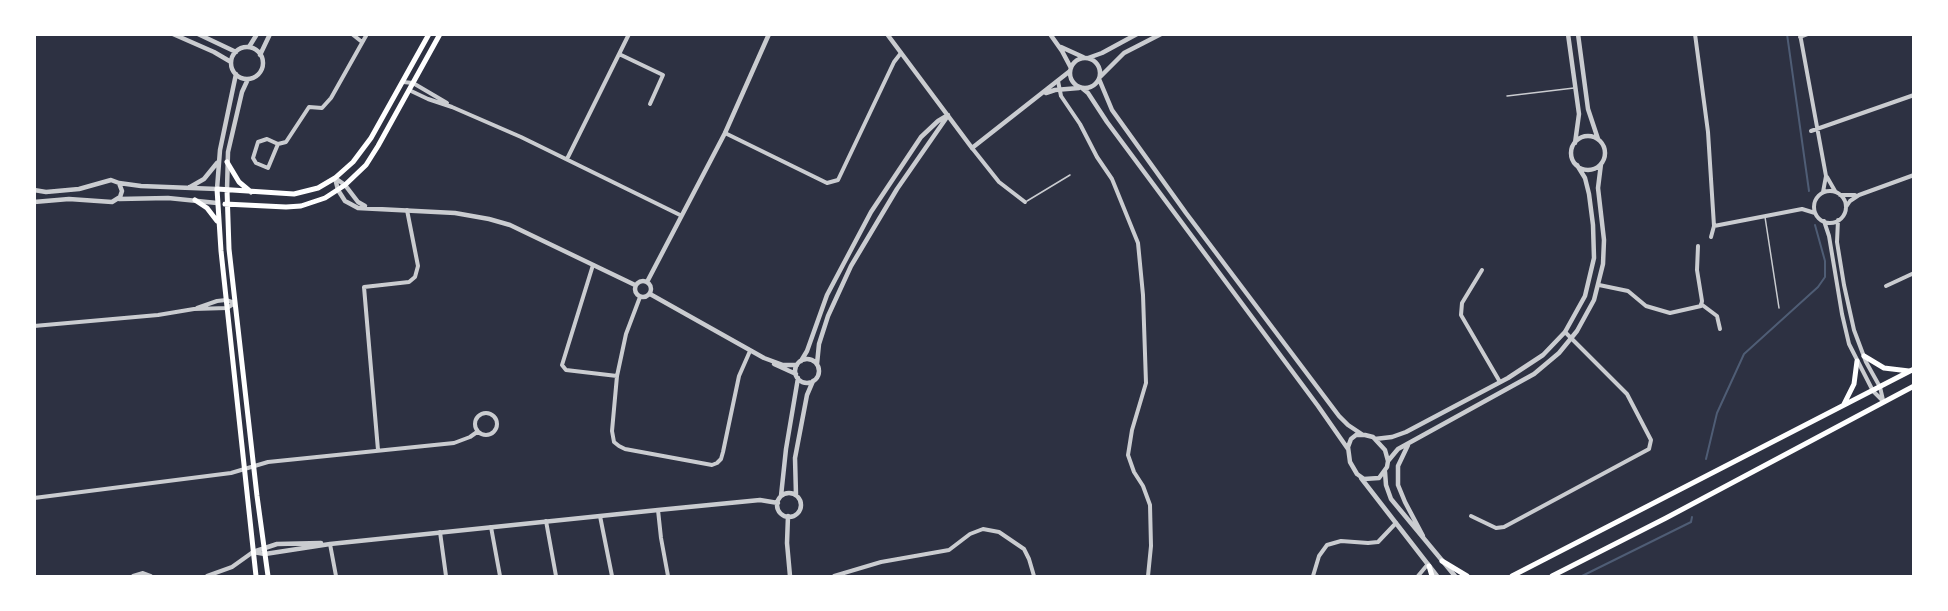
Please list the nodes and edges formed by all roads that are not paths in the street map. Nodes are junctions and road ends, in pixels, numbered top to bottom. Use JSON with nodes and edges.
{"nodes":[{"id":1,"x":173,"y":34,"type":"edge"},
{"id":2,"x":198,"y":34,"type":"edge"},
{"id":3,"x":257,"y":34,"type":"edge"},
{"id":4,"x":270,"y":34,"type":"edge"},
{"id":5,"x":352,"y":34,"type":"edge"},
{"id":6,"x":367,"y":34,"type":"edge"},
{"id":7,"x":429,"y":34,"type":"edge"},
{"id":8,"x":440,"y":34,"type":"edge"},
{"id":9,"x":629,"y":34,"type":"edge"},
{"id":10,"x":769,"y":34,"type":"edge"},
{"id":11,"x":887,"y":34,"type":"edge"},
{"id":12,"x":1050,"y":34,"type":"edge"},
{"id":13,"x":1137,"y":34,"type":"edge"},
{"id":14,"x":1161,"y":34,"type":"edge"},
{"id":15,"x":1568,"y":34,"type":"edge"},
{"id":16,"x":1578,"y":34,"type":"edge"},
{"id":17,"x":1695,"y":34,"type":"edge"},
{"id":18,"x":1808,"y":34,"type":"edge"},
{"id":19,"x":1800,"y":36,"type":"edge"},
{"id":20,"x":362,"y":42,"type":"junction"},
{"id":21,"x":1057,"y":43,"type":"junction"},
{"id":22,"x":249,"y":47,"type":"junction"},
{"id":23,"x":236,"y":52,"type":"junction"},
{"id":24,"x":901,"y":53,"type":"junction"},
{"id":25,"x":620,"y":54,"type":"junction"},
{"id":26,"x":260,"y":55,"type":"junction"},
{"id":27,"x":1086,"y":58,"type":"junction"},
{"id":28,"x":231,"y":62,"type":"junction"},
{"id":29,"x":1070,"y":70,"type":"junction"},
{"id":30,"x":236,"y":74,"type":"junction"},
{"id":31,"x":1100,"y":78,"type":"junction"},
{"id":32,"x":248,"y":79,"type":"junction"},
{"id":33,"x":1058,"y":81,"type":"junction"},
{"id":34,"x":402,"y":82,"type":"junction"},
{"id":35,"x":413,"y":83,"type":"junction"},
{"id":36,"x":1081,"y":88,"type":"junction"},
{"id":37,"x":1575,"y":88,"type":"junction"},
{"id":38,"x":1058,"y":89,"type":"junction"},
{"id":39,"x":409,"y":90,"type":"junction"},
{"id":40,"x":1914,"y":95,"type":"edge"},
{"id":41,"x":1507,"y":96,"type":"dead end"},
{"id":42,"x":1038,"y":97,"type":"junction"},
{"id":43,"x":650,"y":104,"type":"dead end"},
{"id":44,"x":452,"y":106,"type":"junction"},
{"id":45,"x":948,"y":115,"type":"junction"},
{"id":46,"x":1818,"y":129,"type":"junction"},
{"id":47,"x":1811,"y":131,"type":"dead end"},
{"id":48,"x":724,"y":132,"type":"junction"},
{"id":49,"x":1598,"y":139,"type":"junction"},
{"id":50,"x":1575,"y":143,"type":"junction"},
{"id":51,"x":278,"y":144,"type":"junction"},
{"id":52,"x":972,"y":148,"type":"junction"},
{"id":53,"x":567,"y":159,"type":"junction"},
{"id":54,"x":218,"y":160,"type":"junction"},
{"id":55,"x":227,"y":162,"type":"junction"},
{"id":56,"x":1601,"y":164,"type":"junction"},
{"id":57,"x":1577,"y":165,"type":"junction"},
{"id":58,"x":1070,"y":175,"type":"dead end"},
{"id":59,"x":1914,"y":175,"type":"edge"},
{"id":60,"x":1826,"y":176,"type":"junction"},
{"id":61,"x":335,"y":178,"type":"junction"},
{"id":62,"x":119,"y":183,"type":"junction"},
{"id":63,"x":345,"y":185,"type":"junction"},
{"id":64,"x":188,"y":187,"type":"junction"},
{"id":65,"x":217,"y":189,"type":"junction"},
{"id":66,"x":34,"y":190,"type":"edge"},
{"id":67,"x":227,"y":190,"type":"junction"},
{"id":68,"x":338,"y":190,"type":"junction"},
{"id":69,"x":1823,"y":192,"type":"junction"},
{"id":70,"x":253,"y":193,"type":"junction"},
{"id":71,"x":1838,"y":193,"type":"junction"},
{"id":72,"x":1859,"y":195,"type":"junction"},
{"id":73,"x":119,"y":199,"type":"junction"},
{"id":74,"x":195,"y":200,"type":"junction"},
{"id":75,"x":34,"y":202,"type":"edge"},
{"id":76,"x":1025,"y":202,"type":"joint"},
{"id":77,"x":1815,"y":202,"type":"junction"},
{"id":78,"x":218,"y":203,"type":"junction"},
{"id":79,"x":227,"y":204,"type":"junction"},
{"id":80,"x":1845,"y":207,"type":"junction"},
{"id":81,"x":370,"y":208,"type":"junction"},
{"id":82,"x":407,"y":210,"type":"junction"},
{"id":83,"x":1803,"y":210,"type":"junction"},
{"id":84,"x":1815,"y":213,"type":"junction"},
{"id":85,"x":680,"y":215,"type":"junction"},
{"id":86,"x":1765,"y":216,"type":"junction"},
{"id":87,"x":1838,"y":220,"type":"junction"},
{"id":88,"x":1824,"y":221,"type":"junction"},
{"id":89,"x":218,"y":223,"type":"junction"},
{"id":90,"x":1714,"y":226,"type":"junction"},
{"id":91,"x":1711,"y":237,"type":"dead end"},
{"id":92,"x":1698,"y":246,"type":"dead end"},
{"id":93,"x":593,"y":265,"type":"junction"},
{"id":94,"x":1482,"y":270,"type":"dead end"},
{"id":95,"x":1914,"y":273,"type":"edge"},
{"id":96,"x":647,"y":282,"type":"junction"},
{"id":97,"x":635,"y":285,"type":"junction"},
{"id":98,"x":1599,"y":285,"type":"junction"},
{"id":99,"x":1886,"y":286,"type":"dead end"},
{"id":100,"x":650,"y":294,"type":"junction"},
{"id":101,"x":640,"y":297,"type":"junction"},
{"id":102,"x":226,"y":300,"type":"junction"},
{"id":103,"x":235,"y":303,"type":"junction"},
{"id":104,"x":1701,"y":304,"type":"junction"},
{"id":105,"x":227,"y":308,"type":"junction"},
{"id":106,"x":1779,"y":308,"type":"dead end"},
{"id":107,"x":194,"y":309,"type":"junction"},
{"id":108,"x":34,"y":326,"type":"edge"},
{"id":109,"x":1720,"y":329,"type":"dead end"},
{"id":110,"x":1565,"y":332,"type":"junction"},
{"id":111,"x":1572,"y":338,"type":"junction"},
{"id":112,"x":750,"y":351,"type":"junction"},
{"id":113,"x":1864,"y":356,"type":"junction"},
{"id":114,"x":764,"y":358,"type":"junction"},
{"id":115,"x":1857,"y":361,"type":"junction"},
{"id":116,"x":799,"y":363,"type":"junction"},
{"id":117,"x":817,"y":364,"type":"junction"},
{"id":118,"x":1912,"y":370,"type":"edge"},
{"id":119,"x":617,"y":376,"type":"junction"},
{"id":120,"x":797,"y":376,"type":"junction"},
{"id":121,"x":813,"y":381,"type":"junction"},
{"id":122,"x":1500,"y":382,"type":"junction"},
{"id":123,"x":1914,"y":386,"type":"edge"},
{"id":124,"x":1880,"y":387,"type":"junction"},
{"id":125,"x":1873,"y":391,"type":"junction"},
{"id":126,"x":1884,"y":402,"type":"junction"},
{"id":127,"x":1841,"y":408,"type":"junction"},
{"id":128,"x":477,"y":432,"type":"junction"},
{"id":129,"x":1363,"y":435,"type":"junction"},
{"id":130,"x":1375,"y":439,"type":"junction"},
{"id":131,"x":1411,"y":441,"type":"junction"},
{"id":132,"x":1348,"y":449,"type":"junction"},
{"id":133,"x":378,"y":450,"type":"junction"},
{"id":134,"x":1388,"y":461,"type":"junction"},
{"id":135,"x":254,"y":466,"type":"junction"},
{"id":136,"x":244,"y":470,"type":"junction"},
{"id":137,"x":1385,"y":472,"type":"junction"},
{"id":138,"x":1360,"y":476,"type":"junction"},
{"id":139,"x":796,"y":495,"type":"junction"},
{"id":140,"x":781,"y":496,"type":"junction"},
{"id":141,"x":34,"y":498,"type":"edge"},
{"id":142,"x":778,"y":503,"type":"junction"},
{"id":143,"x":658,"y":510,"type":"junction"},
{"id":144,"x":600,"y":516,"type":"junction"},
{"id":145,"x":788,"y":516,"type":"junction"},
{"id":146,"x":1471,"y":516,"type":"dead end"},
{"id":147,"x":546,"y":521,"type":"junction"},
{"id":148,"x":1397,"y":522,"type":"junction"},
{"id":149,"x":491,"y":527,"type":"junction"},
{"id":150,"x":440,"y":532,"type":"junction"},
{"id":151,"x":330,"y":544,"type":"junction"},
{"id":152,"x":1429,"y":546,"type":"junction"},
{"id":153,"x":264,"y":547,"type":"junction"},
{"id":154,"x":253,"y":552,"type":"junction"},
{"id":155,"x":266,"y":554,"type":"junction"},
{"id":156,"x":1442,"y":561,"type":"junction"},
{"id":157,"x":1429,"y":565,"type":"junction"},
{"id":158,"x":133,"y":576,"type":"edge"},
{"id":159,"x":151,"y":576,"type":"edge"},
{"id":160,"x":207,"y":576,"type":"edge"},
{"id":161,"x":256,"y":576,"type":"edge"},
{"id":162,"x":268,"y":576,"type":"edge"},
{"id":163,"x":336,"y":576,"type":"edge"},
{"id":164,"x":446,"y":576,"type":"edge"},
{"id":165,"x":500,"y":576,"type":"edge"},
{"id":166,"x":556,"y":576,"type":"edge"},
{"id":167,"x":612,"y":576,"type":"edge"},
{"id":168,"x":668,"y":576,"type":"edge"},
{"id":169,"x":790,"y":576,"type":"edge"},
{"id":170,"x":834,"y":576,"type":"edge"},
{"id":171,"x":1034,"y":576,"type":"edge"},
{"id":172,"x":1148,"y":576,"type":"edge"},
{"id":173,"x":1313,"y":576,"type":"edge"},
{"id":174,"x":1418,"y":576,"type":"edge"},
{"id":175,"x":1432,"y":576,"type":"edge"},
{"id":176,"x":1437,"y":576,"type":"edge"},
{"id":177,"x":1455,"y":576,"type":"edge"},
{"id":178,"x":1467,"y":576,"type":"edge"},
{"id":179,"x":1512,"y":576,"type":"edge"},
{"id":180,"x":1552,"y":576,"type":"edge"}],
"edges":[{"from":1,"to":28,"type":"street"},
{"from":2,"to":23,"type":"street"},
{"from":3,"to":22,"type":"street"},
{"from":4,"to":26,"type":"street"},
{"from":5,"to":20,"type":"street"},
{"from":6,"to":20,"type":"street"},
{"from":7,"to":34,"type":"main road"},
{"from":8,"to":35,"type":"main road"},
{"from":9,"to":25,"type":"street"},
{"from":10,"to":48,"type":"street"},
{"from":11,"to":24,"type":"street"},
{"from":12,"to":21,"type":"street"},
{"from":13,"to":27,"type":"street"},
{"from":14,"to":31,"type":"street"},
{"from":15,"to":37,"type":"street"},
{"from":16,"to":49,"type":"street"},
{"from":17,"to":90,"type":"street"},
{"from":18,"to":19,"type":"street"},
{"from":19,"to":46,"type":"street"},
{"from":20,"to":51,"type":"street"},
{"from":21,"to":27,"type":"street"},
{"from":21,"to":29,"type":"street"},
{"from":22,"to":23,"type":"street"},
{"from":22,"to":26,"type":"street"},
{"from":23,"to":28,"type":"street"},
{"from":24,"to":45,"type":"street"},
{"from":24,"to":48,"type":"street"},
{"from":25,"to":43,"type":"street"},
{"from":25,"to":53,"type":"street"},
{"from":26,"to":32,"type":"street"},
{"from":27,"to":29,"type":"street"},
{"from":27,"to":31,"type":"street"},
{"from":28,"to":30,"type":"street"},
{"from":29,"to":33,"type":"street"},
{"from":29,"to":36,"type":"street"},
{"from":30,"to":32,"type":"street"},
{"from":30,"to":54,"type":"street"},
{"from":31,"to":36,"type":"street"},
{"from":31,"to":129,"type":"street"},
{"from":32,"to":55,"type":"street"},
{"from":33,"to":38,"type":"street"},
{"from":33,"to":42,"type":"street"},
{"from":34,"to":35,"type":"street"},
{"from":34,"to":61,"type":"main road"},
{"from":35,"to":39,"type":"main road"},
{"from":35,"to":44,"type":"street"},
{"from":36,"to":38,"type":"street"},
{"from":36,"to":132,"type":"street"},
{"from":37,"to":41,"type":"lane"},
{"from":37,"to":50,"type":"street"},
{"from":38,"to":42,"type":"street"},
{"from":38,"to":172,"type":"street"},
{"from":39,"to":44,"type":"street"},
{"from":39,"to":63,"type":"main road"},
{"from":40,"to":46,"type":"street"},
{"from":42,"to":52,"type":"street"},
{"from":44,"to":53,"type":"street"},
{"from":45,"to":52,"type":"street"},
{"from":45,"to":116,"type":"street"},
{"from":45,"to":117,"type":"street"},
{"from":46,"to":47,"type":"street"},
{"from":46,"to":60,"type":"street"},
{"from":48,"to":85,"type":"street"},
{"from":49,"to":50,"type":"street"},
{"from":49,"to":56,"type":"street"},
{"from":50,"to":57,"type":"street"},
{"from":51,"to":51,"type":"street"},
{"from":52,"to":76,"type":"street"},
{"from":53,"to":85,"type":"street"},
{"from":54,"to":64,"type":"street"},
{"from":54,"to":65,"type":"street"},
{"from":55,"to":67,"type":"street"},
{"from":55,"to":70,"type":"main road"},
{"from":56,"to":57,"type":"street"},
{"from":56,"to":98,"type":"street"},
{"from":57,"to":110,"type":"street"},
{"from":58,"to":76,"type":"lane"},
{"from":59,"to":72,"type":"street"},
{"from":60,"to":69,"type":"street"},
{"from":60,"to":71,"type":"street"},
{"from":61,"to":63,"type":"street"},
{"from":61,"to":68,"type":"street"},
{"from":61,"to":70,"type":"main road"},
{"from":62,"to":64,"type":"street"},
{"from":62,"to":66,"type":"street"},
{"from":62,"to":73,"type":"street"},
{"from":63,"to":68,"type":"main road"},
{"from":63,"to":81,"type":"street"},
{"from":64,"to":65,"type":"street"},
{"from":65,"to":67,"type":"main road"},
{"from":65,"to":78,"type":"main road"},
{"from":67,"to":70,"type":"main road"},
{"from":67,"to":79,"type":"main road"},
{"from":68,"to":79,"type":"main road"},
{"from":68,"to":81,"type":"street"},
{"from":69,"to":71,"type":"street"},
{"from":69,"to":77,"type":"street"},
{"from":71,"to":72,"type":"street"},
{"from":71,"to":80,"type":"street"},
{"from":72,"to":80,"type":"street"},
{"from":73,"to":74,"type":"street"},
{"from":73,"to":75,"type":"street"},
{"from":74,"to":78,"type":"street"},
{"from":74,"to":89,"type":"main road"},
{"from":77,"to":83,"type":"street"},
{"from":77,"to":84,"type":"street"},
{"from":78,"to":79,"type":"main road"},
{"from":78,"to":89,"type":"main road"},
{"from":79,"to":103,"type":"main road"},
{"from":80,"to":87,"type":"street"},
{"from":81,"to":82,"type":"street"},
{"from":82,"to":93,"type":"street"},
{"from":82,"to":133,"type":"street"},
{"from":83,"to":84,"type":"street"},
{"from":83,"to":86,"type":"street"},
{"from":84,"to":88,"type":"street"},
{"from":85,"to":96,"type":"street"},
{"from":86,"to":90,"type":"street"},
{"from":86,"to":106,"type":"lane"},
{"from":87,"to":88,"type":"street"},
{"from":87,"to":113,"type":"street"},
{"from":88,"to":115,"type":"street"},
{"from":89,"to":102,"type":"main road"},
{"from":90,"to":91,"type":"street"},
{"from":92,"to":104,"type":"street"},
{"from":93,"to":97,"type":"street"},
{"from":93,"to":119,"type":"street"},
{"from":94,"to":122,"type":"street"},
{"from":95,"to":99,"type":"street"},
{"from":96,"to":97,"type":"street"},
{"from":96,"to":100,"type":"street"},
{"from":97,"to":101,"type":"street"},
{"from":98,"to":104,"type":"street"},
{"from":98,"to":111,"type":"street"},
{"from":100,"to":101,"type":"street"},
{"from":100,"to":112,"type":"street"},
{"from":101,"to":119,"type":"street"},
{"from":102,"to":103,"type":"street"},
{"from":102,"to":105,"type":"main road"},
{"from":102,"to":107,"type":"street"},
{"from":103,"to":105,"type":"street"},
{"from":103,"to":135,"type":"main road"},
{"from":104,"to":109,"type":"street"},
{"from":105,"to":107,"type":"street"},
{"from":105,"to":136,"type":"main road"},
{"from":107,"to":108,"type":"street"},
{"from":110,"to":111,"type":"street"},
{"from":110,"to":122,"type":"street"},
{"from":111,"to":131,"type":"street"},
{"from":111,"to":146,"type":"street"},
{"from":112,"to":114,"type":"street"},
{"from":112,"to":119,"type":"street"},
{"from":113,"to":118,"type":"main road"},
{"from":113,"to":124,"type":"street"},
{"from":114,"to":116,"type":"street"},
{"from":114,"to":120,"type":"street"},
{"from":115,"to":125,"type":"street"},
{"from":115,"to":127,"type":"main road"},
{"from":116,"to":117,"type":"street"},
{"from":116,"to":120,"type":"street"},
{"from":117,"to":121,"type":"street"},
{"from":118,"to":124,"type":"main road"},
{"from":120,"to":121,"type":"street"},
{"from":120,"to":140,"type":"street"},
{"from":121,"to":139,"type":"street"},
{"from":122,"to":130,"type":"street"},
{"from":123,"to":126,"type":"main road"},
{"from":124,"to":125,"type":"main road"},
{"from":124,"to":126,"type":"street"},
{"from":125,"to":126,"type":"street"},
{"from":125,"to":127,"type":"main road"},
{"from":126,"to":180,"type":"main road"},
{"from":127,"to":179,"type":"main road"},
{"from":128,"to":128,"type":"street"},
{"from":128,"to":133,"type":"street"},
{"from":129,"to":130,"type":"street"},
{"from":129,"to":132,"type":"street"},
{"from":130,"to":134,"type":"street"},
{"from":131,"to":134,"type":"street"},
{"from":131,"to":152,"type":"street"},
{"from":132,"to":138,"type":"street"},
{"from":133,"to":135,"type":"street"},
{"from":134,"to":137,"type":"street"},
{"from":135,"to":136,"type":"street"},
{"from":135,"to":153,"type":"main road"},
{"from":136,"to":141,"type":"street"},
{"from":136,"to":154,"type":"main road"},
{"from":137,"to":138,"type":"street"},
{"from":137,"to":152,"type":"street"},
{"from":138,"to":148,"type":"street"},
{"from":139,"to":140,"type":"street"},
{"from":139,"to":145,"type":"street"},
{"from":140,"to":142,"type":"street"},
{"from":142,"to":143,"type":"street"},
{"from":142,"to":145,"type":"street"},
{"from":143,"to":144,"type":"street"},
{"from":143,"to":168,"type":"street"},
{"from":144,"to":147,"type":"street"},
{"from":144,"to":167,"type":"street"},
{"from":145,"to":169,"type":"street"},
{"from":147,"to":149,"type":"street"},
{"from":147,"to":166,"type":"street"},
{"from":148,"to":157,"type":"street"},
{"from":148,"to":173,"type":"street"},
{"from":149,"to":150,"type":"street"},
{"from":149,"to":165,"type":"street"},
{"from":150,"to":151,"type":"street"},
{"from":150,"to":164,"type":"street"},
{"from":151,"to":153,"type":"street"},
{"from":151,"to":155,"type":"street"},
{"from":151,"to":163,"type":"street"},
{"from":152,"to":156,"type":"street"},
{"from":153,"to":154,"type":"street"},
{"from":153,"to":155,"type":"main road"},
{"from":154,"to":155,"type":"street"},
{"from":154,"to":160,"type":"street"},
{"from":154,"to":161,"type":"main road"},
{"from":155,"to":162,"type":"main road"},
{"from":156,"to":177,"type":"street"},
{"from":156,"to":178,"type":"main road"},
{"from":157,"to":174,"type":"street"},
{"from":157,"to":175,"type":"main road"},
{"from":157,"to":176,"type":"street"},
{"from":158,"to":159,"type":"street"},
{"from":170,"to":171,"type":"street"}]}
